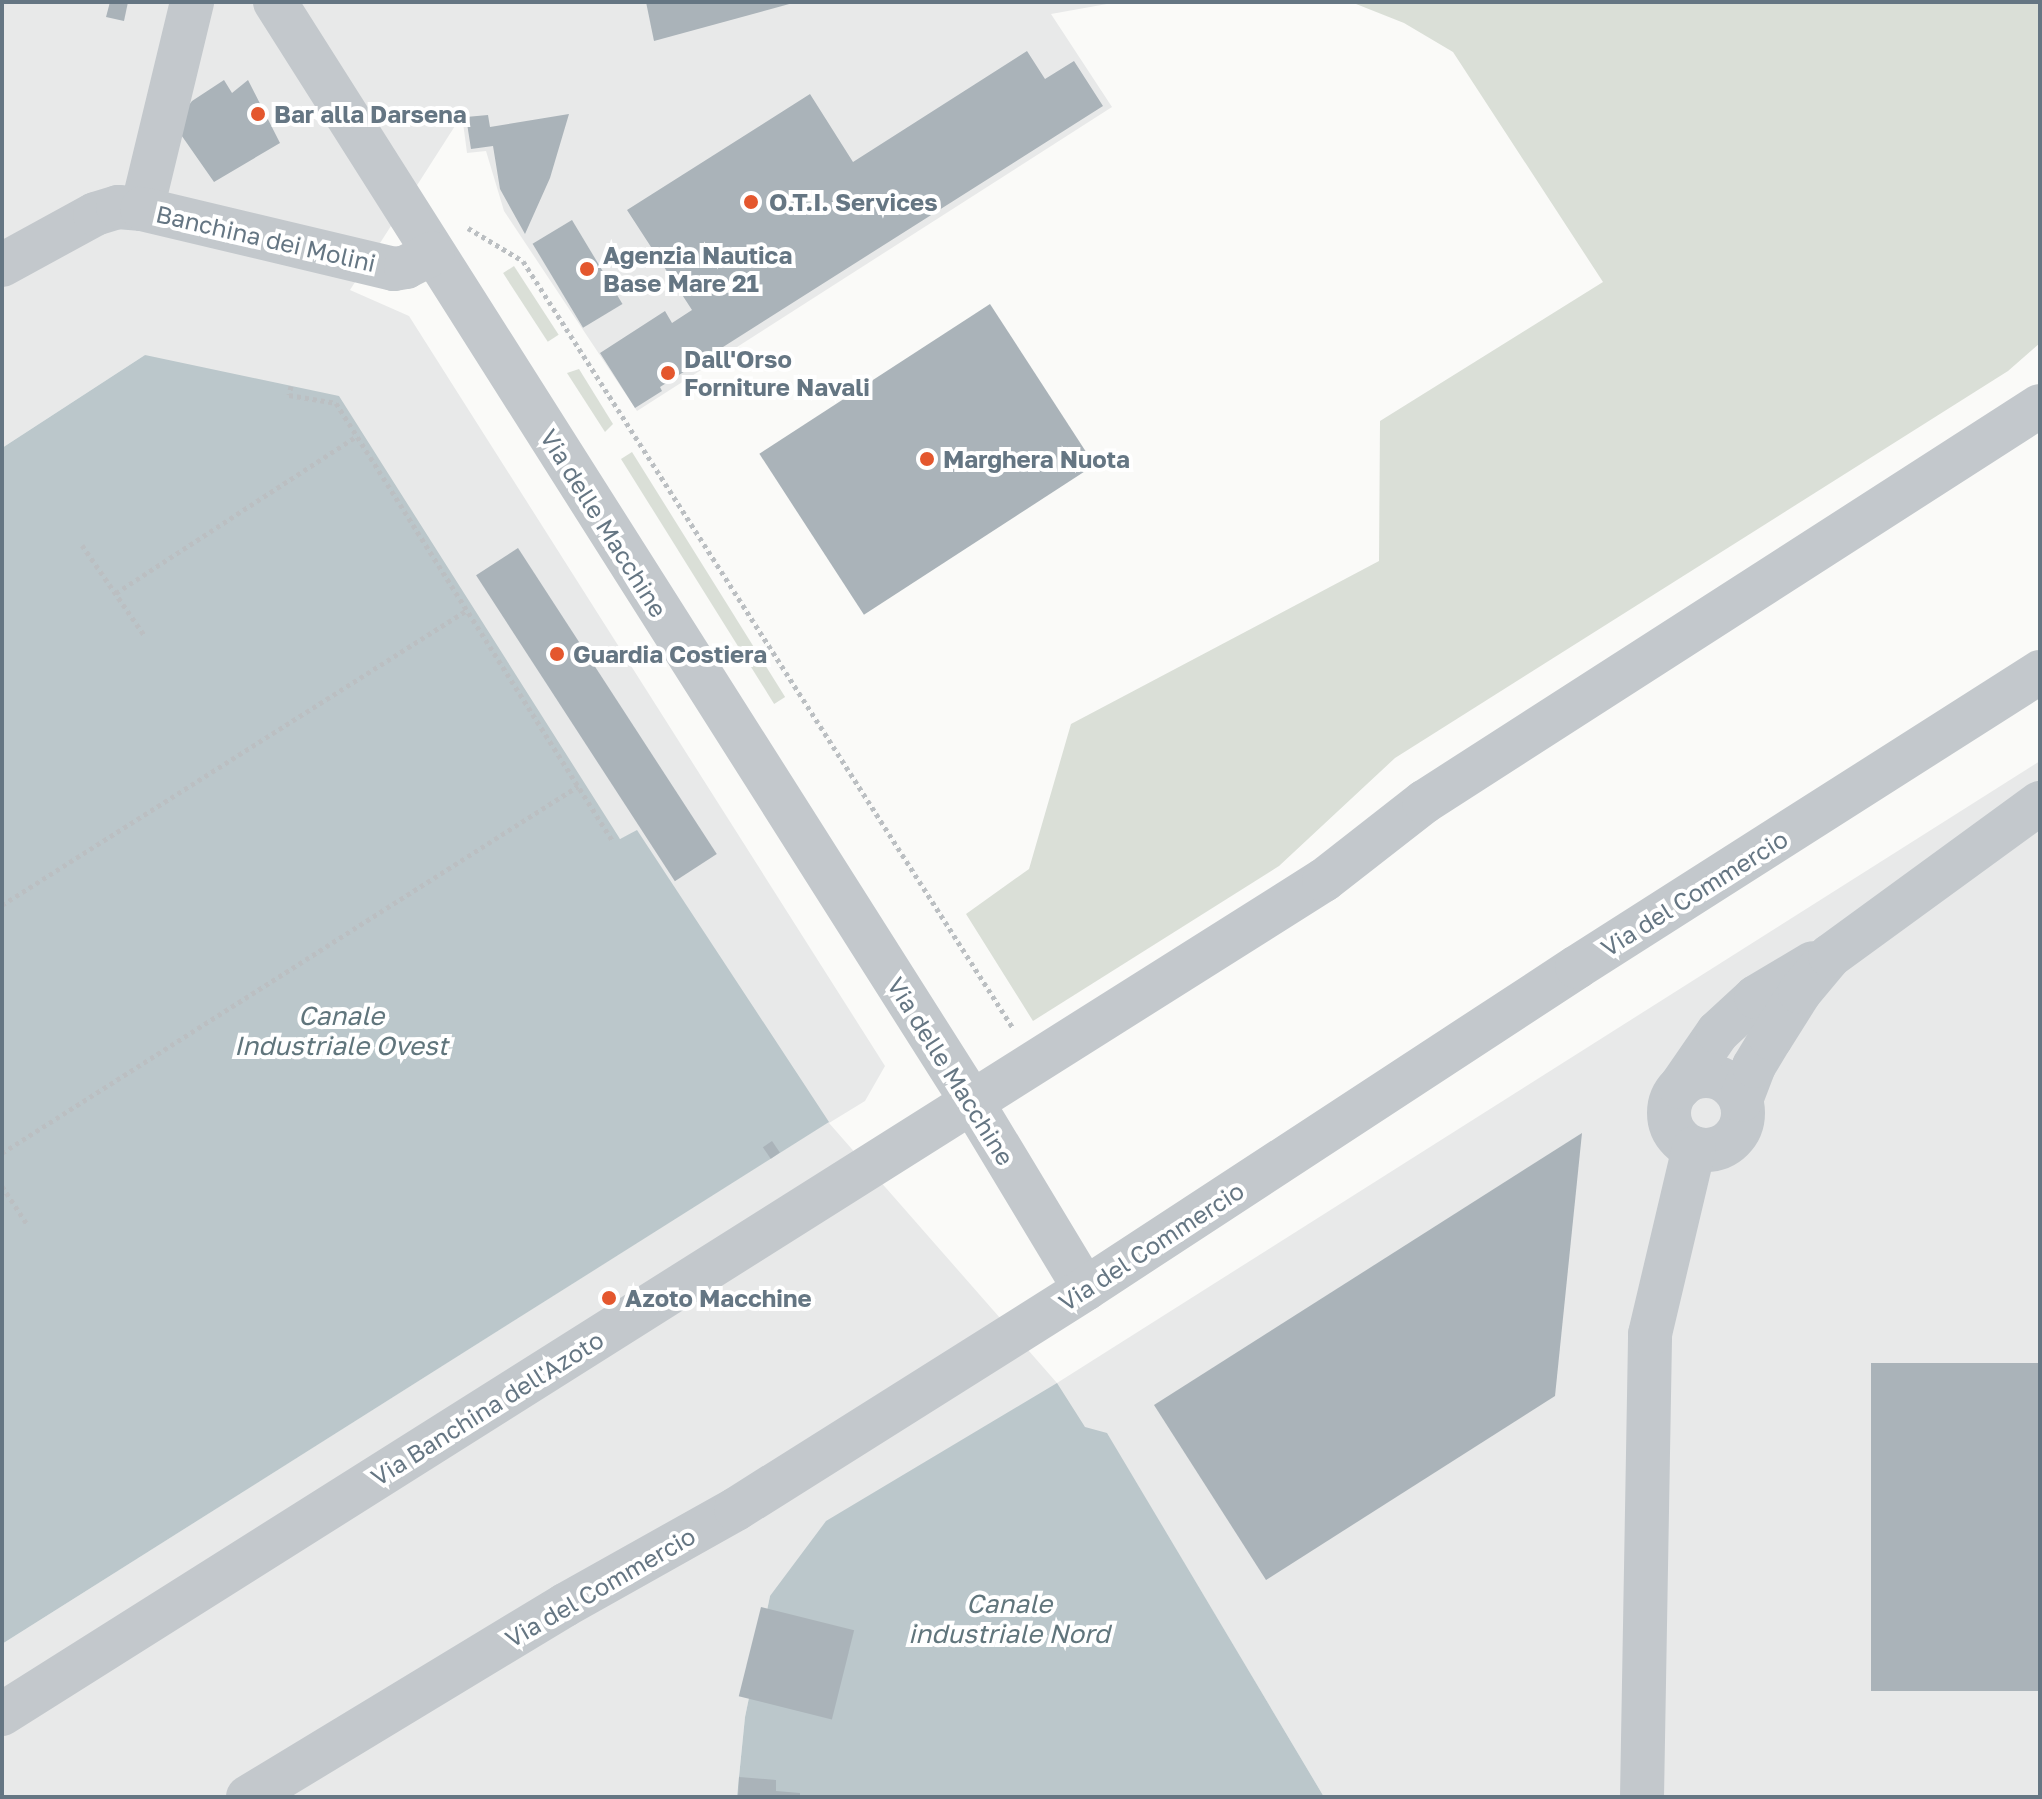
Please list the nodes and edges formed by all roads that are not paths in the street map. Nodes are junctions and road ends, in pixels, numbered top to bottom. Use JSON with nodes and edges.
{"nodes":[{"id":1,"x":192,"y":2,"type":"edge"},
{"id":2,"x":275,"y":2,"type":"edge"},
{"id":3,"x":142,"y":209,"type":"junction"},
{"id":4,"x":433,"y":253,"type":"junction"},
{"id":5,"x":2,"y":265,"type":"edge"},
{"id":6,"x":2040,"y":406,"type":"edge"},
{"id":7,"x":2040,"y":672,"type":"edge"},
{"id":8,"x":2040,"y":803,"type":"edge"},
{"id":9,"x":1830,"y":956,"type":"junction"},
{"id":10,"x":1680,"y":1087,"type":"junction"},
{"id":11,"x":1741,"y":1100,"type":"junction"},
{"id":12,"x":972,"y":1102,"type":"junction"},
{"id":13,"x":1694,"y":1148,"type":"junction"},
{"id":14,"x":1085,"y":1289,"type":"junction"},
{"id":15,"x":2,"y":1714,"type":"edge"},
{"id":16,"x":248,"y":1797,"type":"edge"},
{"id":17,"x":1642,"y":1797,"type":"edge"}],
"edges":[{"from":1,"to":3,"type":"street","name":"Banchina dei Molini"},
{"from":2,"to":4,"type":"street","name":"Via delle Macchine"},
{"from":3,"to":4,"type":"street","name":"Banchina dei Molini"},
{"from":3,"to":5,"type":"street","name":"Banchina dei Molini"},
{"from":4,"to":12,"type":"street","name":"Via delle Macchine"},
{"from":6,"to":12,"type":"street","name":"Via Banchina dell'Azoto"},
{"from":7,"to":14,"type":"street","name":"Via del Commercio"},
{"from":8,"to":9,"type":"street"},
{"from":9,"to":10,"type":"street"},
{"from":9,"to":11,"type":"street"},
{"from":10,"to":11,"type":"street"},
{"from":10,"to":13,"type":"street"},
{"from":11,"to":13,"type":"street"},
{"from":12,"to":14,"type":"street","name":"Via delle Macchine"},
{"from":12,"to":15,"type":"street","name":"Via Banchina dell'Azoto"},
{"from":13,"to":17,"type":"street"},
{"from":14,"to":16,"type":"street","name":"Via del Commercio"}]}
